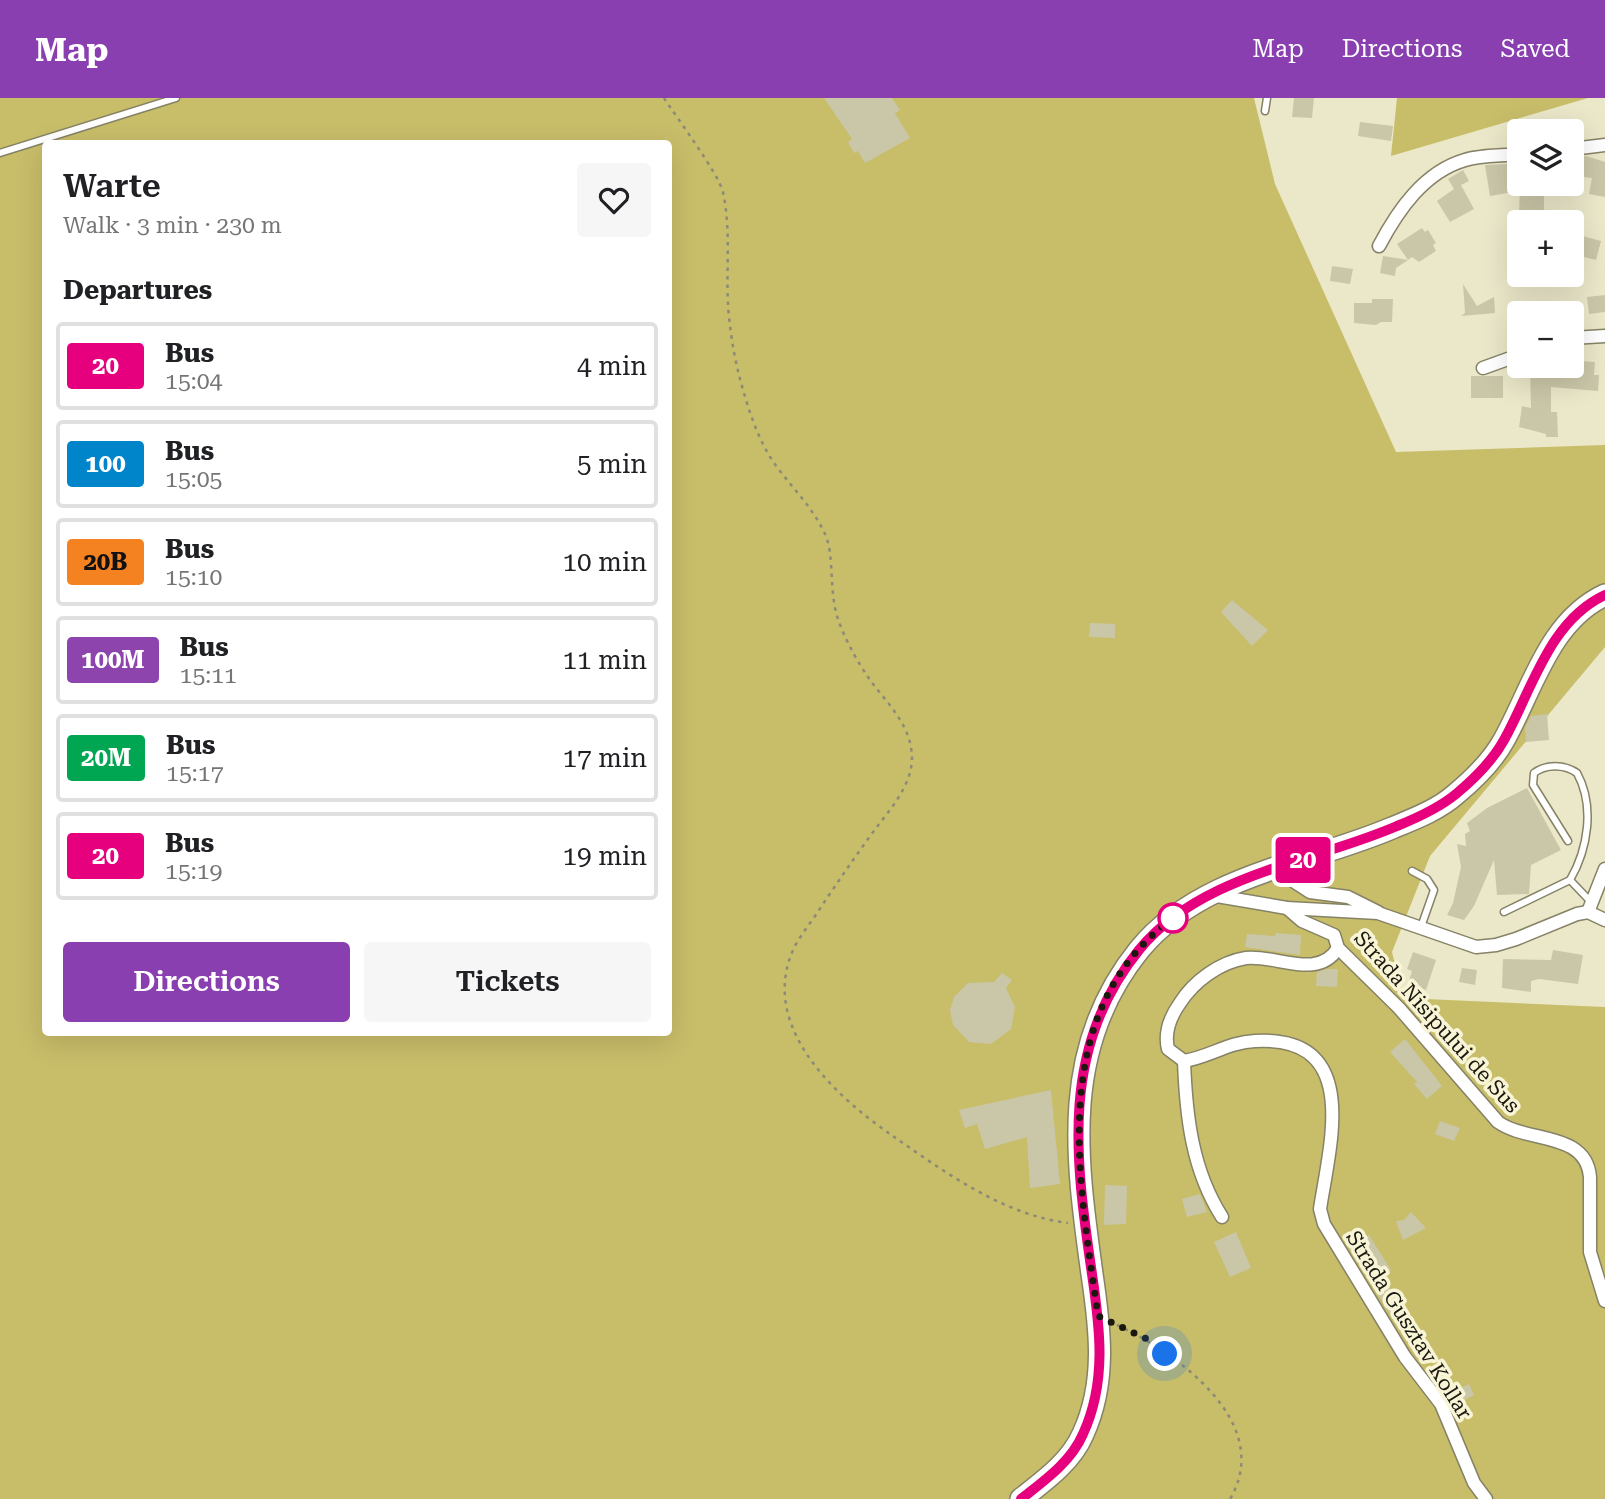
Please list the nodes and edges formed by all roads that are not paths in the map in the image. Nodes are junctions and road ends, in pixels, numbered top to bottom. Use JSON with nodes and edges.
{"nodes":[{"id":1,"x":176,"y":98,"type":"edge"},
{"id":2,"x":1267,"y":98,"type":"edge"},
{"id":3,"x":1265,"y":111,"type":"dead end"},
{"id":4,"x":1605,"y":145,"type":"edge"},
{"id":5,"x":1584,"y":148,"type":"edge"},
{"id":6,"x":0,"y":153,"type":"edge"},
{"id":7,"x":1507,"y":155,"type":"edge"},
{"id":8,"x":1380,"y":246,"type":"dead end"},
{"id":9,"x":1605,"y":336,"type":"edge"},
{"id":10,"x":1584,"y":337,"type":"edge"},
{"id":11,"x":1507,"y":359,"type":"edge"},
{"id":12,"x":1483,"y":368,"type":"dead end"},
{"id":13,"x":1605,"y":595,"type":"edge"},
{"id":14,"x":1568,"y":841,"type":"dead end"},
{"id":15,"x":1605,"y":869,"type":"edge"},
{"id":16,"x":1276,"y":870,"type":"junction"},
{"id":17,"x":1412,"y":871,"type":"dead end"},
{"id":18,"x":1570,"y":880,"type":"junction"},
{"id":19,"x":1210,"y":895,"type":"junction"},
{"id":20,"x":1287,"y":908,"type":"junction"},
{"id":21,"x":1590,"y":908,"type":"junction"},
{"id":22,"x":1504,"y":912,"type":"dead end"},
{"id":23,"x":1378,"y":913,"type":"junction"},
{"id":24,"x":1605,"y":920,"type":"edge"},
{"id":25,"x":1420,"y":929,"type":"junction"},
{"id":26,"x":1338,"y":947,"type":"junction"},
{"id":27,"x":1184,"y":1061,"type":"junction"},
{"id":28,"x":1222,"y":1217,"type":"dead end"},
{"id":29,"x":1605,"y":1301,"type":"edge"},
{"id":30,"x":1021,"y":1499,"type":"edge"},
{"id":31,"x":1486,"y":1499,"type":"edge"}],
"edges":[{"from":1,"to":6,"type":"lane"},
{"from":2,"to":3,"type":"lane"},
{"from":4,"to":5,"type":"street"},
{"from":7,"to":8,"type":"street"},
{"from":9,"to":10,"type":"street"},
{"from":11,"to":12,"type":"street"},
{"from":13,"to":16,"type":"main road"},
{"from":14,"to":18,"type":"lane"},
{"from":15,"to":21,"type":"street"},
{"from":16,"to":19,"type":"main road"},
{"from":16,"to":23,"type":"street"},
{"from":17,"to":25,"type":"lane"},
{"from":18,"to":21,"type":"lane"},
{"from":18,"to":22,"type":"lane"},
{"from":19,"to":20,"type":"street"},
{"from":19,"to":30,"type":"main road"},
{"from":20,"to":23,"type":"street"},
{"from":20,"to":26,"type":"street","name":"Strada Nisipului de Sus"},
{"from":21,"to":24,"type":"street"},
{"from":21,"to":25,"type":"street"},
{"from":23,"to":25,"type":"street"},
{"from":26,"to":27,"type":"street"},
{"from":26,"to":29,"type":"street","name":"Strada Nisipului de Sus"},
{"from":27,"to":28,"type":"street"},
{"from":27,"to":31,"type":"street","name":"Strada Gusztav Kollar"}]}
